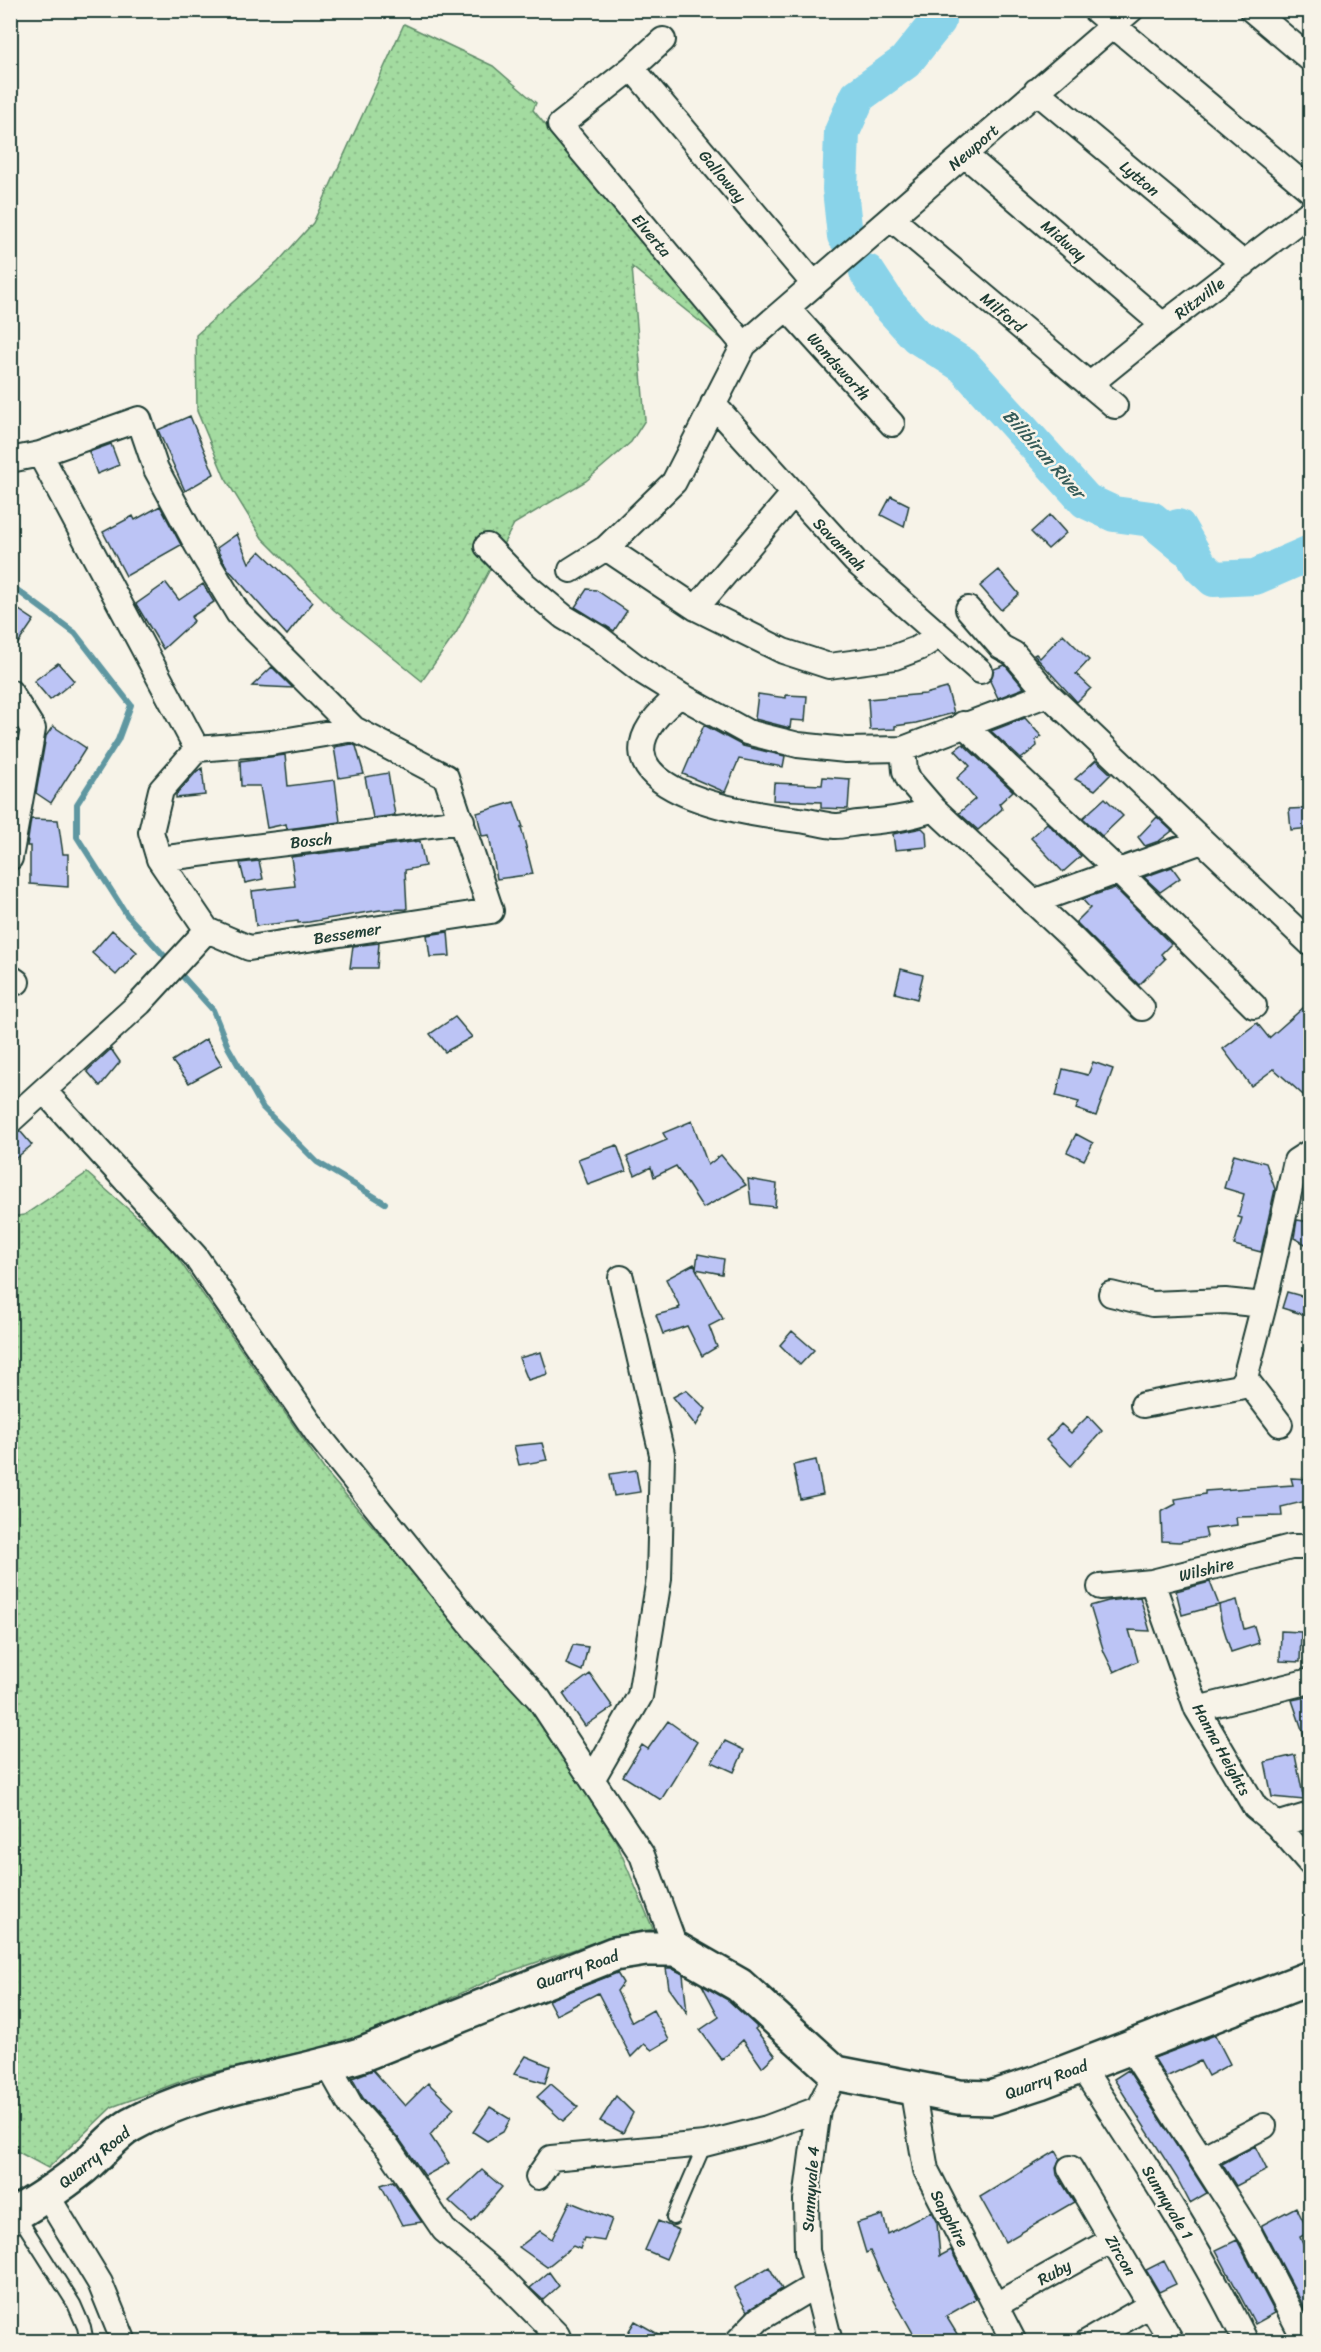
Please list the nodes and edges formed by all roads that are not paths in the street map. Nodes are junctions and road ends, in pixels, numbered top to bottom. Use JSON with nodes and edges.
{"nodes":[{"id":1,"x":1095,"y":10,"type":"edge"},
{"id":2,"x":1266,"y":15,"type":"edge"},
{"id":3,"x":1122,"y":18,"type":"edge"},
{"id":4,"x":663,"y":40,"type":"dead end"},
{"id":5,"x":1311,"y":59,"type":"edge"},
{"id":6,"x":632,"y":68,"type":"junction"},
{"id":7,"x":1036,"y":91,"type":"junction"},
{"id":8,"x":965,"y":154,"type":"junction"},
{"id":9,"x":1311,"y":190,"type":"edge"},
{"id":10,"x":1311,"y":212,"type":"edge"},
{"id":11,"x":891,"y":218,"type":"junction"},
{"id":12,"x":1244,"y":264,"type":"junction"},
{"id":13,"x":814,"y":284,"type":"junction"},
{"id":14,"x":787,"y":308,"type":"junction"},
{"id":15,"x":1163,"y":325,"type":"junction"},
{"id":16,"x":744,"y":345,"type":"junction"},
{"id":17,"x":1089,"y":385,"type":"junction"},
{"id":18,"x":713,"y":404,"type":"junction"},
{"id":19,"x":1115,"y":406,"type":"dead end"},
{"id":20,"x":892,"y":424,"type":"dead end"},
{"id":21,"x":40,"y":454,"type":"junction"},
{"id":22,"x":10,"y":460,"type":"edge"},
{"id":23,"x":794,"y":494,"type":"junction"},
{"id":24,"x":487,"y":546,"type":"dead end"},
{"id":25,"x":606,"y":548,"type":"junction"},
{"id":26,"x":571,"y":570,"type":"dead end"},
{"id":27,"x":696,"y":608,"type":"junction"},
{"id":28,"x":968,"y":609,"type":"dead end"},
{"id":29,"x":938,"y":636,"type":"junction"},
{"id":30,"x":980,"y":671,"type":"dead end"},
{"id":31,"x":10,"y":692,"type":"edge"},
{"id":32,"x":1048,"y":694,"type":"junction"},
{"id":33,"x":680,"y":695,"type":"junction"},
{"id":34,"x":963,"y":724,"type":"junction"},
{"id":35,"x":354,"y":729,"type":"junction"},
{"id":36,"x":197,"y":749,"type":"junction"},
{"id":37,"x":903,"y":749,"type":"junction"},
{"id":38,"x":934,"y":809,"type":"junction"},
{"id":39,"x":462,"y":821,"type":"junction"},
{"id":40,"x":1202,"y":841,"type":"junction"},
{"id":41,"x":10,"y":858,"type":"edge"},
{"id":42,"x":159,"y":859,"type":"junction"},
{"id":43,"x":1117,"y":870,"type":"junction"},
{"id":44,"x":1033,"y":902,"type":"junction"},
{"id":45,"x":207,"y":930,"type":"junction"},
{"id":46,"x":1311,"y":943,"type":"edge"},
{"id":47,"x":1254,"y":1006,"type":"dead end"},
{"id":48,"x":1142,"y":1008,"type":"dead end"},
{"id":49,"x":44,"y":1091,"type":"junction"},
{"id":50,"x":12,"y":1117,"type":"edge"},
{"id":51,"x":1311,"y":1152,"type":"edge"},
{"id":52,"x":621,"y":1278,"type":"dead end"},
{"id":53,"x":1111,"y":1294,"type":"dead end"},
{"id":54,"x":1264,"y":1305,"type":"junction"},
{"id":55,"x":1245,"y":1378,"type":"junction"},
{"id":56,"x":1143,"y":1405,"type":"dead end"},
{"id":57,"x":1280,"y":1424,"type":"dead end"},
{"id":58,"x":1311,"y":1547,"type":"edge"},
{"id":59,"x":1152,"y":1582,"type":"junction"},
{"id":60,"x":1100,"y":1587,"type":"dead end"},
{"id":61,"x":1311,"y":1681,"type":"edge"},
{"id":62,"x":1197,"y":1709,"type":"junction"},
{"id":63,"x":593,"y":1778,"type":"junction"},
{"id":64,"x":1311,"y":1815,"type":"edge"},
{"id":65,"x":1277,"y":1826,"type":"junction"},
{"id":66,"x":1311,"y":1863,"type":"edge"},
{"id":67,"x":676,"y":1949,"type":"junction"},
{"id":68,"x":1311,"y":1978,"type":"edge"},
{"id":69,"x":1130,"y":2048,"type":"junction"},
{"id":70,"x":328,"y":2065,"type":"junction"},
{"id":71,"x":1081,"y":2066,"type":"junction"},
{"id":72,"x":836,"y":2073,"type":"junction"},
{"id":73,"x":912,"y":2087,"type":"junction"},
{"id":74,"x":818,"y":2109,"type":"junction"},
{"id":75,"x":1264,"y":2126,"type":"dead end"},
{"id":76,"x":705,"y":2144,"type":"junction"},
{"id":77,"x":1202,"y":2158,"type":"junction"},
{"id":78,"x":1070,"y":2168,"type":"dead end"},
{"id":79,"x":538,"y":2176,"type":"dead end"},
{"id":80,"x":46,"y":2194,"type":"junction"},
{"id":81,"x":13,"y":2215,"type":"edge"},
{"id":82,"x":673,"y":2218,"type":"dead end"},
{"id":83,"x":1112,"y":2240,"type":"junction"},
{"id":84,"x":816,"y":2285,"type":"junction"},
{"id":85,"x":996,"y":2305,"type":"junction"},
{"id":86,"x":1150,"y":2305,"type":"junction"},
{"id":87,"x":87,"y":2342,"type":"edge"},
{"id":88,"x":124,"y":2342,"type":"edge"},
{"id":89,"x":560,"y":2342,"type":"edge"},
{"id":90,"x":736,"y":2342,"type":"edge"},
{"id":91,"x":830,"y":2342,"type":"edge"},
{"id":92,"x":1014,"y":2342,"type":"edge"},
{"id":93,"x":1087,"y":2342,"type":"edge"},
{"id":94,"x":1172,"y":2342,"type":"edge"},
{"id":95,"x":1246,"y":2342,"type":"edge"},
{"id":96,"x":1306,"y":2342,"type":"edge"}],
"edges":[{"from":1,"to":3,"type":"street"},
{"from":2,"to":5,"type":"street"},
{"from":3,"to":7,"type":"street","name":"Newport"},
{"from":3,"to":9,"type":"street"},
{"from":4,"to":6,"type":"street"},
{"from":6,"to":13,"type":"street","name":"Galloway"},
{"from":6,"to":16,"type":"street","name":"Elverta"},
{"from":7,"to":8,"type":"street","name":"Newport"},
{"from":7,"to":12,"type":"street","name":"Lytton"},
{"from":8,"to":11,"type":"street","name":"Newport"},
{"from":8,"to":15,"type":"street","name":"Midway"},
{"from":10,"to":12,"type":"street","name":"Ritzville"},
{"from":11,"to":13,"type":"street","name":"Newport"},
{"from":11,"to":17,"type":"street","name":"Milford"},
{"from":12,"to":15,"type":"street","name":"Ritzville"},
{"from":13,"to":14,"type":"street","name":"Newport"},
{"from":14,"to":16,"type":"street","name":"Newport"},
{"from":14,"to":20,"type":"street","name":"Wandsworth"},
{"from":15,"to":17,"type":"street","name":"Ritzville"},
{"from":16,"to":18,"type":"street"},
{"from":17,"to":19,"type":"street","name":"Milford"},
{"from":18,"to":23,"type":"street","name":"Savannah"},
{"from":18,"to":25,"type":"street"},
{"from":21,"to":22,"type":"street"},
{"from":21,"to":35,"type":"street"},
{"from":21,"to":36,"type":"street"},
{"from":23,"to":27,"type":"street"},
{"from":23,"to":29,"type":"street","name":"Savannah"},
{"from":24,"to":33,"type":"street"},
{"from":25,"to":26,"type":"street"},
{"from":25,"to":27,"type":"street"},
{"from":27,"to":29,"type":"street"},
{"from":28,"to":32,"type":"street"},
{"from":29,"to":30,"type":"street","name":"Savannah"},
{"from":31,"to":41,"type":"street"},
{"from":32,"to":34,"type":"street"},
{"from":32,"to":40,"type":"street"},
{"from":33,"to":37,"type":"street"},
{"from":33,"to":38,"type":"street"},
{"from":34,"to":37,"type":"street"},
{"from":34,"to":43,"type":"street"},
{"from":35,"to":36,"type":"street"},
{"from":35,"to":39,"type":"street"},
{"from":36,"to":42,"type":"street"},
{"from":37,"to":38,"type":"street"},
{"from":38,"to":44,"type":"street"},
{"from":39,"to":42,"type":"street","name":"Bosch"},
{"from":39,"to":45,"type":"street","name":"Bessemer"},
{"from":40,"to":43,"type":"street"},
{"from":40,"to":46,"type":"street"},
{"from":42,"to":45,"type":"street"},
{"from":43,"to":44,"type":"street"},
{"from":43,"to":47,"type":"street"},
{"from":44,"to":48,"type":"street"},
{"from":45,"to":49,"type":"street"},
{"from":49,"to":50,"type":"street"},
{"from":49,"to":63,"type":"street"},
{"from":51,"to":54,"type":"street"},
{"from":52,"to":63,"type":"street"},
{"from":53,"to":54,"type":"street"},
{"from":54,"to":55,"type":"street"},
{"from":55,"to":56,"type":"street"},
{"from":55,"to":57,"type":"street"},
{"from":58,"to":59,"type":"street","name":"Wilshire"},
{"from":59,"to":60,"type":"street","name":"Wilshire"},
{"from":59,"to":62,"type":"street","name":"Hanna Heights"},
{"from":61,"to":62,"type":"street"},
{"from":62,"to":65,"type":"street","name":"Hanna Heights"},
{"from":63,"to":67,"type":"street"},
{"from":64,"to":65,"type":"street"},
{"from":65,"to":66,"type":"street","name":"Hanna Heights"},
{"from":67,"to":70,"type":"street","name":"Quarry Road"},
{"from":67,"to":72,"type":"street","name":"Quarry Road"},
{"from":68,"to":69,"type":"street","name":"Quarry Road"},
{"from":69,"to":71,"type":"street","name":"Quarry Road"},
{"from":69,"to":77,"type":"street"},
{"from":70,"to":80,"type":"street","name":"Quarry Road"},
{"from":70,"to":89,"type":"street"},
{"from":71,"to":73,"type":"street","name":"Quarry Road"},
{"from":71,"to":95,"type":"street","name":"Sunnyvale 1"},
{"from":72,"to":73,"type":"street","name":"Quarry Road"},
{"from":72,"to":74,"type":"street","name":"Sunnyvale 4"},
{"from":73,"to":85,"type":"street","name":"Sapphire"},
{"from":74,"to":76,"type":"street"},
{"from":74,"to":84,"type":"street","name":"Sunnyvale 4"},
{"from":75,"to":77,"type":"street"},
{"from":76,"to":79,"type":"street"},
{"from":76,"to":82,"type":"lane"},
{"from":77,"to":96,"type":"street"},
{"from":78,"to":83,"type":"street","name":"Zircon"},
{"from":80,"to":81,"type":"street","name":"Quarry Road"},
{"from":80,"to":88,"type":"street"},
{"from":81,"to":87,"type":"lane"},
{"from":83,"to":85,"type":"street","name":"Ruby"},
{"from":83,"to":86,"type":"street","name":"Zircon"},
{"from":84,"to":90,"type":"street"},
{"from":84,"to":91,"type":"street","name":"Sunnyvale 4"},
{"from":85,"to":92,"type":"street","name":"Sapphire"},
{"from":86,"to":93,"type":"street"},
{"from":86,"to":94,"type":"street","name":"Zircon"}]}
